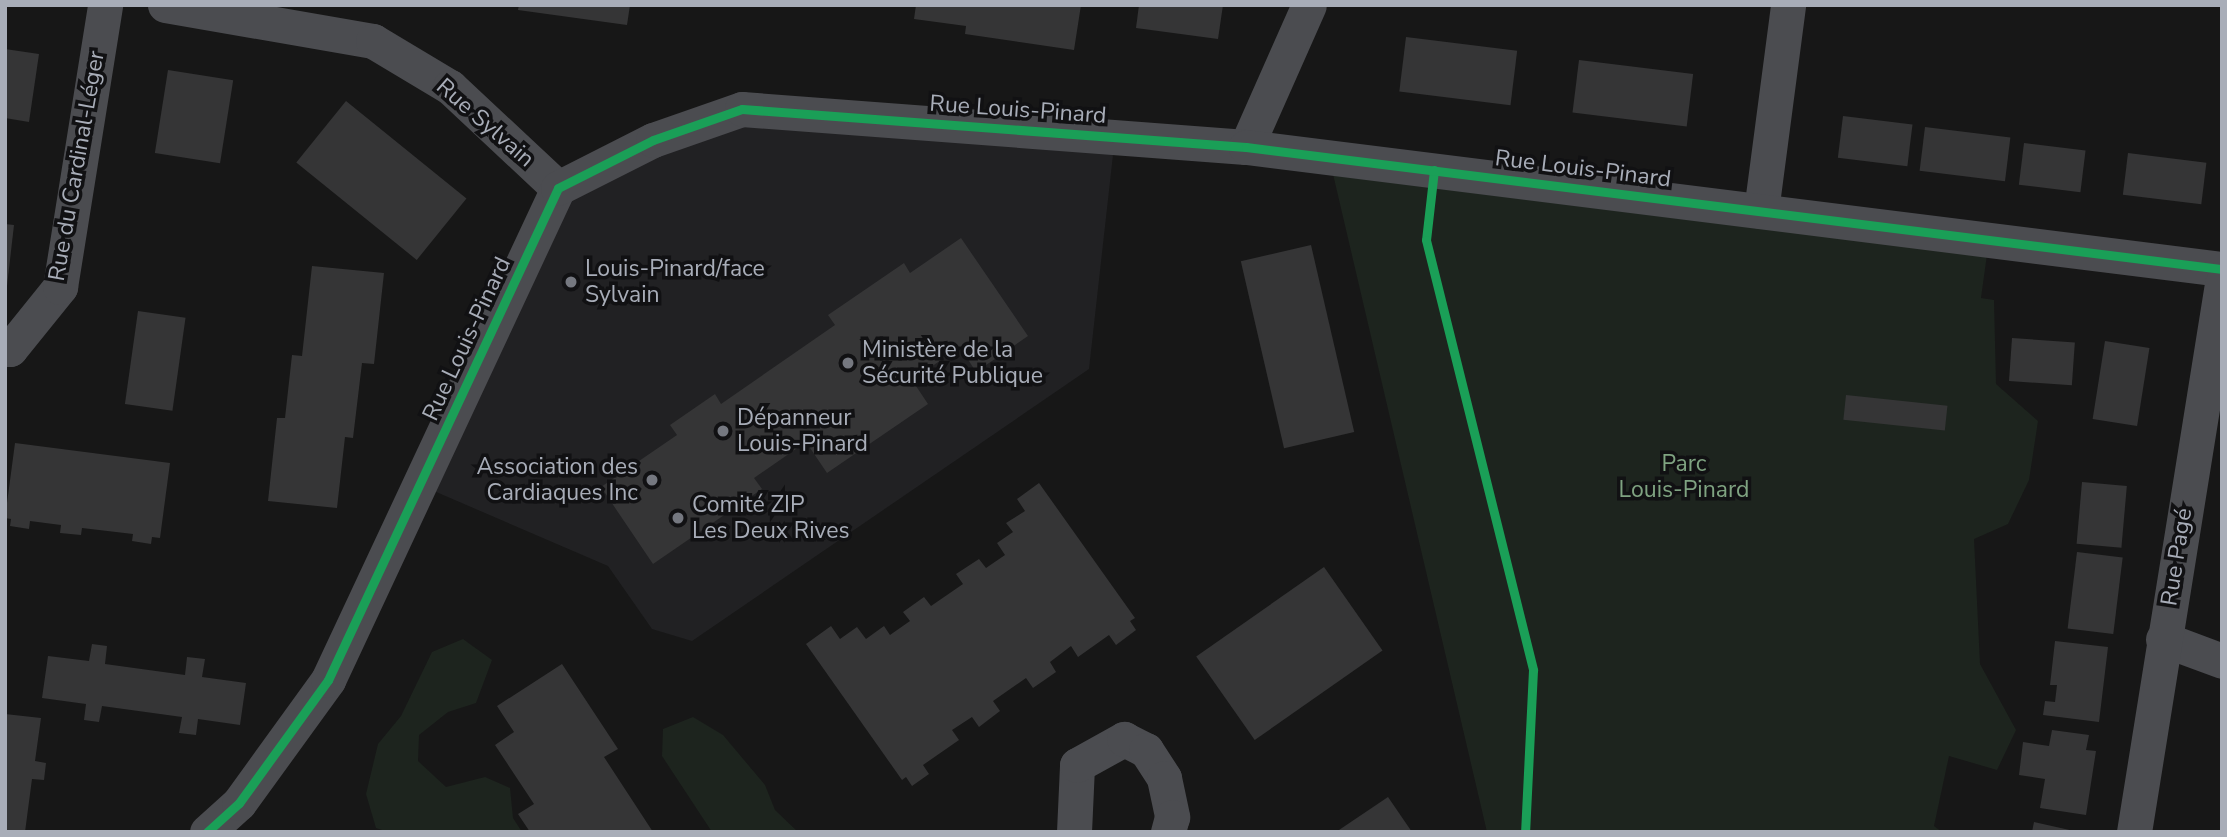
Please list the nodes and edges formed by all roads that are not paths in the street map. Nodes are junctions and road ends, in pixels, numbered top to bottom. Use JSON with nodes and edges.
{"nodes":[{"id":1,"x":105,"y":5,"type":"edge"},
{"id":2,"x":165,"y":5,"type":"edge"},
{"id":3,"x":1309,"y":5,"type":"edge"},
{"id":4,"x":1788,"y":5,"type":"edge"},
{"id":5,"x":1246,"y":147,"type":"junction"},
{"id":6,"x":558,"y":188,"type":"junction"},
{"id":7,"x":1761,"y":211,"type":"junction"},
{"id":8,"x":2222,"y":269,"type":"edge"},
{"id":9,"x":2222,"y":284,"type":"edge"},
{"id":10,"x":5,"y":349,"type":"edge"},
{"id":11,"x":2163,"y":639,"type":"junction"},
{"id":12,"x":2222,"y":661,"type":"edge"},
{"id":13,"x":207,"y":832,"type":"edge"},
{"id":14,"x":1074,"y":832,"type":"edge"},
{"id":15,"x":1168,"y":832,"type":"edge"},
{"id":16,"x":2134,"y":832,"type":"edge"}],
"edges":[{"from":1,"to":10,"type":"street","name":"Rue du Cardinal-Léger"},
{"from":2,"to":6,"type":"street","name":"Rue Sylvain"},
{"from":3,"to":5,"type":"street"},
{"from":4,"to":7,"type":"street"},
{"from":5,"to":6,"type":"street","name":"Rue Louis-Pinard"},
{"from":5,"to":7,"type":"street","name":"Rue Louis-Pinard"},
{"from":6,"to":13,"type":"street","name":"Rue Louis-Pinard"},
{"from":7,"to":8,"type":"street","name":"Rue Louis-Pinard"},
{"from":9,"to":11,"type":"street","name":"Rue Pagé"},
{"from":11,"to":12,"type":"street"},
{"from":11,"to":16,"type":"street","name":"Rue Pagé"},
{"from":14,"to":15,"type":"street"}]}
